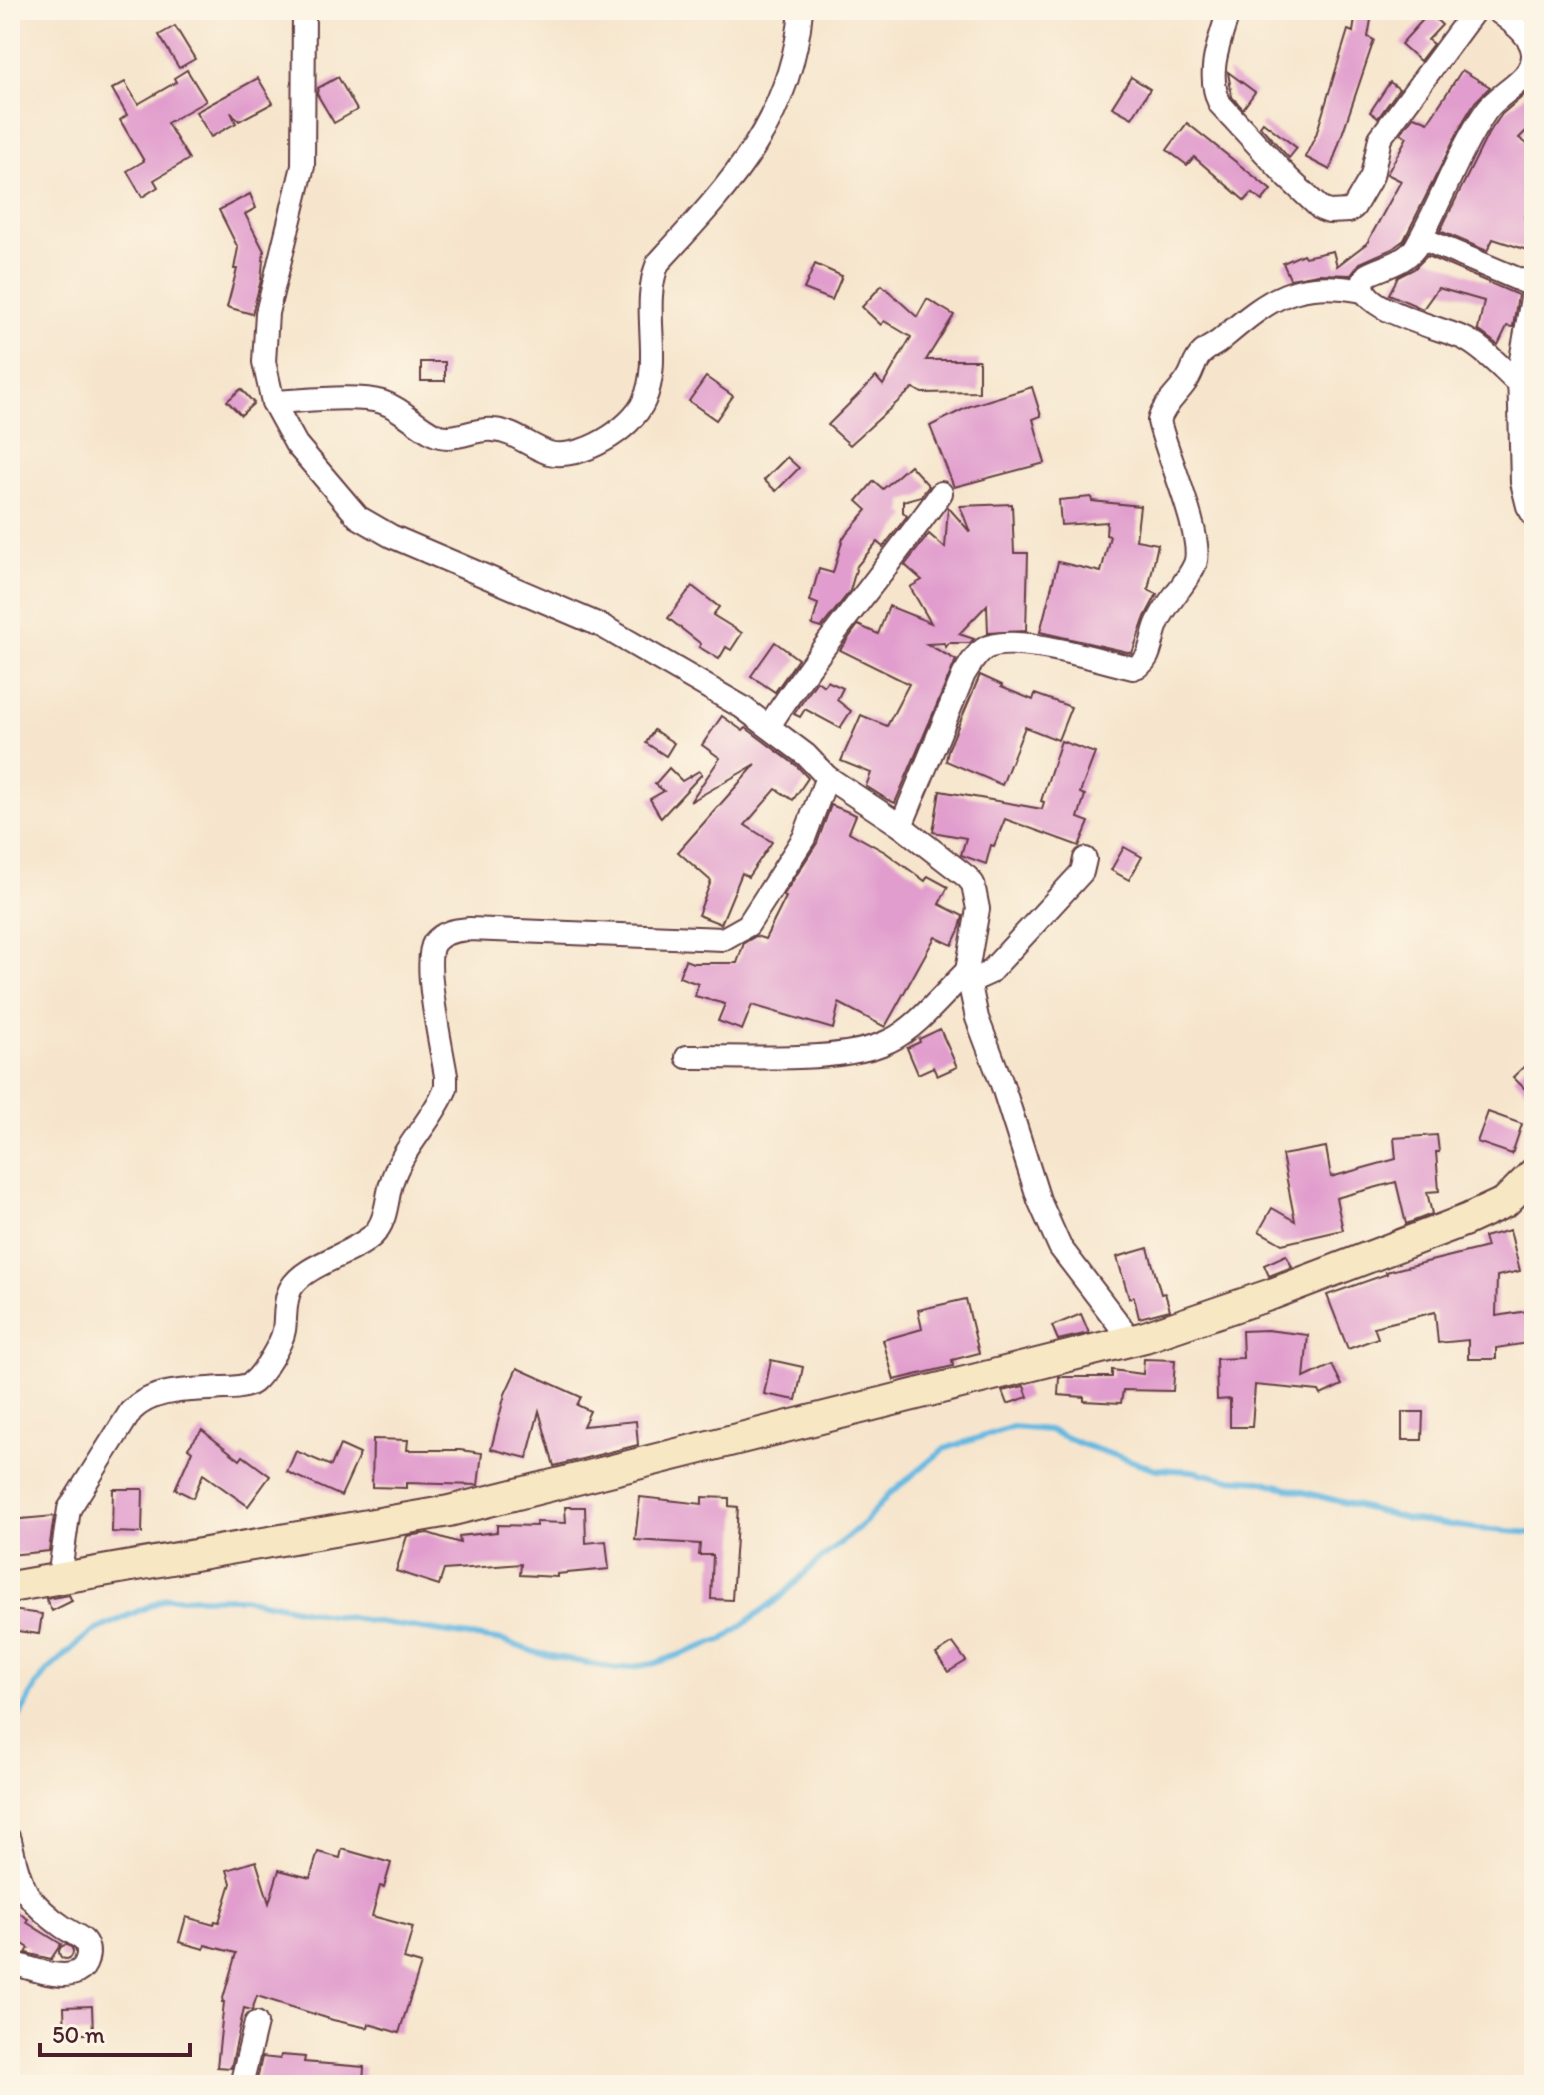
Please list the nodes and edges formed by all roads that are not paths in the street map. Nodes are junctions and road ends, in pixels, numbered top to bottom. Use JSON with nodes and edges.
{"nodes":[{"id":1,"x":304,"y":10,"type":"edge"},
{"id":2,"x":801,"y":10,"type":"edge"},
{"id":3,"x":1229,"y":10,"type":"edge"},
{"id":4,"x":1475,"y":10,"type":"edge"},
{"id":5,"x":1496,"y":10,"type":"edge"},
{"id":6,"x":1421,"y":238,"type":"junction"},
{"id":7,"x":1534,"y":287,"type":"edge"},
{"id":8,"x":1363,"y":291,"type":"junction"},
{"id":9,"x":1520,"y":385,"type":"junction"},
{"id":10,"x":273,"y":402,"type":"junction"},
{"id":11,"x":941,"y":493,"type":"dead end"},
{"id":12,"x":1534,"y":516,"type":"edge"},
{"id":13,"x":769,"y":726,"type":"junction"},
{"id":14,"x":827,"y":777,"type":"junction"},
{"id":15,"x":901,"y":826,"type":"junction"},
{"id":16,"x":1085,"y":859,"type":"dead end"},
{"id":17,"x":968,"y":976,"type":"junction"},
{"id":18,"x":687,"y":1057,"type":"dead end"},
{"id":19,"x":1534,"y":1173,"type":"edge"},
{"id":20,"x":1131,"y":1340,"type":"junction"},
{"id":21,"x":59,"y":1578,"type":"junction"},
{"id":22,"x":10,"y":1587,"type":"edge"},
{"id":23,"x":10,"y":1840,"type":"edge"},
{"id":24,"x":10,"y":1962,"type":"edge"},
{"id":25,"x":256,"y":2023,"type":"dead end"},
{"id":26,"x":241,"y":2085,"type":"edge"}],
"edges":[{"from":1,"to":10,"type":"street"},
{"from":2,"to":10,"type":"street"},
{"from":3,"to":4,"type":"street"},
{"from":5,"to":6,"type":"street"},
{"from":6,"to":7,"type":"street"},
{"from":6,"to":8,"type":"street"},
{"from":7,"to":9,"type":"street"},
{"from":8,"to":9,"type":"street"},
{"from":8,"to":15,"type":"street"},
{"from":9,"to":12,"type":"street"},
{"from":10,"to":13,"type":"street"},
{"from":11,"to":13,"type":"street"},
{"from":13,"to":14,"type":"street"},
{"from":14,"to":15,"type":"street"},
{"from":14,"to":21,"type":"street"},
{"from":15,"to":17,"type":"street"},
{"from":16,"to":17,"type":"street"},
{"from":17,"to":18,"type":"street"},
{"from":17,"to":20,"type":"street"},
{"from":19,"to":20,"type":"street"},
{"from":20,"to":21,"type":"street"},
{"from":21,"to":22,"type":"street"},
{"from":23,"to":24,"type":"street"},
{"from":25,"to":26,"type":"street"}]}
